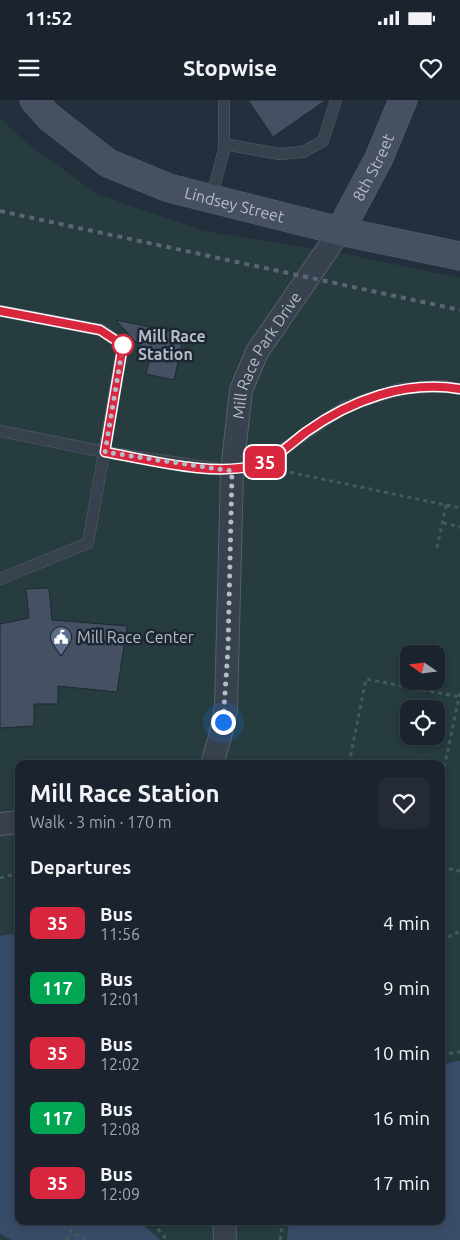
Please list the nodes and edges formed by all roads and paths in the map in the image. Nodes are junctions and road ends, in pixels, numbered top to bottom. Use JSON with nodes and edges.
{"nodes":[{"id":1,"x":34,"y":100,"type":"edge"},
{"id":2,"x":224,"y":100,"type":"edge"},
{"id":3,"x":336,"y":100,"type":"edge"},
{"id":4,"x":403,"y":100,"type":"edge"},
{"id":5,"x":224,"y":144,"type":"junction"},
{"id":6,"x":211,"y":199,"type":"junction"},
{"id":7,"x":340,"y":231,"type":"junction"},
{"id":8,"x":460,"y":256,"type":"edge"},
{"id":9,"x":0,"y":311,"type":"edge"},
{"id":10,"x":460,"y":389,"type":"edge"},
{"id":11,"x":0,"y":431,"type":"edge"},
{"id":12,"x":105,"y":452,"type":"junction"},
{"id":13,"x":232,"y":471,"type":"junction"},
{"id":14,"x":268,"y":478,"type":"dead end"},
{"id":15,"x":446,"y":505,"type":"junction"},
{"id":16,"x":460,"y":508,"type":"edge"},
{"id":17,"x":443,"y":523,"type":"junction"},
{"id":18,"x":460,"y":527,"type":"edge"},
{"id":19,"x":437,"y":548,"type":"dead end"},
{"id":20,"x":0,"y":579,"type":"edge"},
{"id":21,"x":460,"y":692,"type":"edge"},
{"id":22,"x":460,"y":697,"type":"edge"},
{"id":23,"x":213,"y":760,"type":"edge"},
{"id":24,"x":350,"y":760,"type":"edge"},
{"id":25,"x":445,"y":765,"type":"edge"},
{"id":26,"x":15,"y":822,"type":"edge"},
{"id":27,"x":0,"y":824,"type":"edge"},
{"id":28,"x":445,"y":868,"type":"edge"},
{"id":29,"x":460,"y":871,"type":"edge"},
{"id":30,"x":15,"y":874,"type":"edge"},
{"id":31,"x":0,"y":878,"type":"edge"},
{"id":32,"x":460,"y":931,"type":"edge"},
{"id":33,"x":445,"y":939,"type":"edge"},
{"id":34,"x":460,"y":1052,"type":"edge"},
{"id":35,"x":445,"y":1054,"type":"edge"},
{"id":36,"x":61,"y":1225,"type":"edge"},
{"id":37,"x":75,"y":1225,"type":"edge"},
{"id":38,"x":158,"y":1225,"type":"edge"},
{"id":39,"x":224,"y":1225,"type":"edge"},
{"id":40,"x":282,"y":1225,"type":"edge"},
{"id":41,"x":71,"y":1231,"type":"junction"},
{"id":42,"x":66,"y":1240,"type":"edge"},
{"id":43,"x":86,"y":1240,"type":"edge"},
{"id":44,"x":168,"y":1240,"type":"edge"},
{"id":45,"x":224,"y":1240,"type":"edge"},
{"id":46,"x":280,"y":1240,"type":"edge"}],
"edges":[{"from":1,"to":6,"type":"main road","name":"Lindsey Street"},
{"from":2,"to":5,"type":"lane"},
{"from":3,"to":5,"type":"lane"},
{"from":4,"to":7,"type":"main road","name":"8th Street"},
{"from":5,"to":6,"type":"lane"},
{"from":6,"to":7,"type":"main road","name":"Lindsey Street"},
{"from":7,"to":8,"type":"main road","name":"Lindsey Street"},
{"from":7,"to":13,"type":"street","name":"Mill Race Park Drive"},
{"from":9,"to":12,"type":"lane"},
{"from":10,"to":13,"type":"lane"},
{"from":11,"to":12,"type":"lane"},
{"from":12,"to":13,"type":"lane"},
{"from":12,"to":20,"type":"lane"},
{"from":13,"to":23,"type":"street","name":"Mill Race Park Drive"},
{"from":14,"to":15,"type":"path"},
{"from":15,"to":16,"type":"path"},
{"from":15,"to":17,"type":"path"},
{"from":17,"to":18,"type":"path"},
{"from":17,"to":19,"type":"path"},
{"from":21,"to":22,"type":"path"},
{"from":22,"to":24,"type":"path"},
{"from":22,"to":25,"type":"path"},
{"from":26,"to":27,"type":"street"},
{"from":28,"to":29,"type":"path"},
{"from":30,"to":31,"type":"path"},
{"from":32,"to":33,"type":"path"},
{"from":34,"to":35,"type":"path"},
{"from":36,"to":41,"type":"path"},
{"from":37,"to":41,"type":"path","bridge":true},
{"from":38,"to":44,"type":"path"},
{"from":39,"to":45,"type":"street"},
{"from":40,"to":46,"type":"path"},
{"from":41,"to":42,"type":"path","bridge":true},
{"from":41,"to":43,"type":"path"}]}
